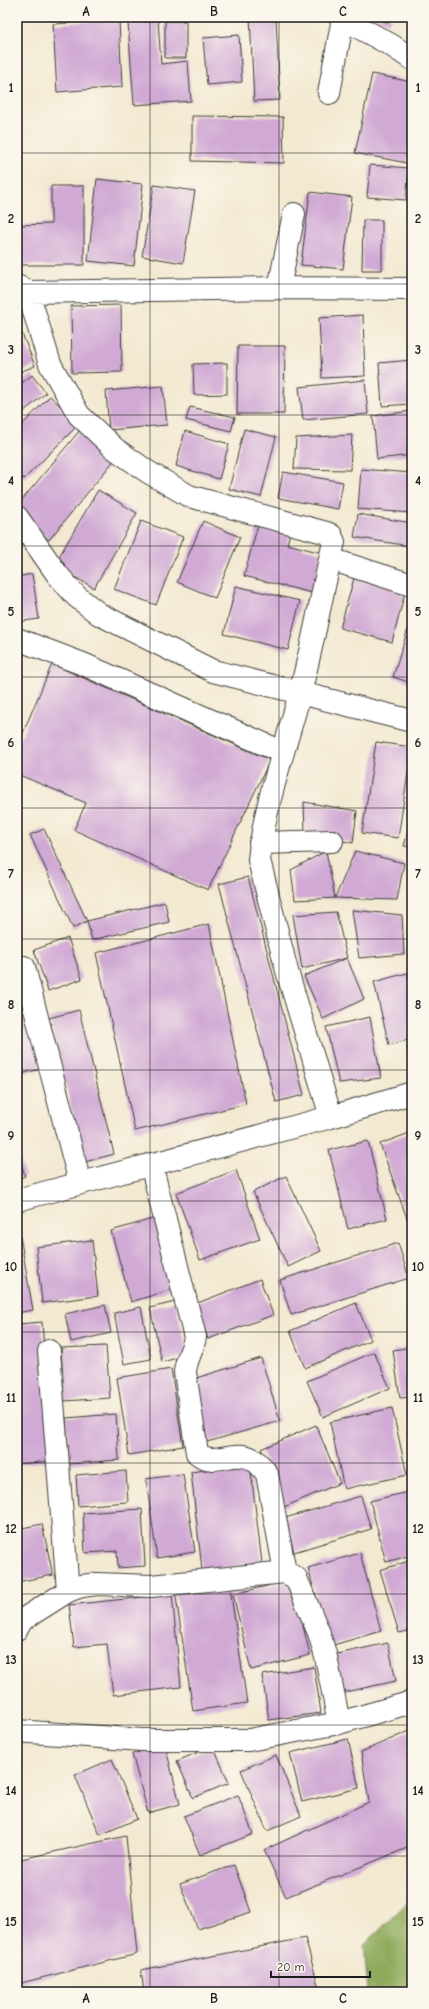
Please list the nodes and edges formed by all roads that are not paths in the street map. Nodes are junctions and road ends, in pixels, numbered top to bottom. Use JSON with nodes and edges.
{"nodes":[{"id":1,"x":342,"y":17,"type":"edge"},
{"id":2,"x":412,"y":59,"type":"edge"},
{"id":3,"x":329,"y":93,"type":"dead end"},
{"id":4,"x":294,"y":214,"type":"dead end"},
{"id":5,"x":279,"y":288,"type":"junction"},
{"id":6,"x":23,"y":289,"type":"edge"},
{"id":7,"x":412,"y":289,"type":"edge"},
{"id":8,"x":17,"y":517,"type":"edge"},
{"id":9,"x":330,"y":559,"type":"junction"},
{"id":10,"x":412,"y":585,"type":"edge"},
{"id":11,"x":17,"y":639,"type":"edge"},
{"id":12,"x":298,"y":697,"type":"junction"},
{"id":13,"x":412,"y":721,"type":"edge"},
{"id":14,"x":284,"y":747,"type":"junction"},
{"id":15,"x":332,"y":841,"type":"dead end"},
{"id":16,"x":260,"y":843,"type":"junction"},
{"id":17,"x":24,"y":967,"type":"dead end"},
{"id":18,"x":412,"y":1093,"type":"edge"},
{"id":19,"x":330,"y":1117,"type":"junction"},
{"id":20,"x":152,"y":1164,"type":"junction"},
{"id":21,"x":80,"y":1183,"type":"junction"},
{"id":22,"x":17,"y":1200,"type":"edge"},
{"id":23,"x":49,"y":1351,"type":"dead end"},
{"id":24,"x":285,"y":1572,"type":"junction"},
{"id":25,"x":68,"y":1591,"type":"junction"},
{"id":26,"x":17,"y":1629,"type":"edge"},
{"id":27,"x":412,"y":1702,"type":"edge"},
{"id":28,"x":339,"y":1723,"type":"junction"},
{"id":29,"x":17,"y":1731,"type":"edge"}],
"edges":[{"from":1,"to":2,"type":"street"},
{"from":1,"to":3,"type":"street"},
{"from":4,"to":5,"type":"street"},
{"from":5,"to":6,"type":"street"},
{"from":5,"to":7,"type":"street"},
{"from":6,"to":9,"type":"street"},
{"from":8,"to":12,"type":"street"},
{"from":9,"to":10,"type":"street"},
{"from":9,"to":12,"type":"street"},
{"from":11,"to":14,"type":"street"},
{"from":12,"to":13,"type":"street"},
{"from":12,"to":14,"type":"street"},
{"from":14,"to":16,"type":"street"},
{"from":15,"to":16,"type":"street"},
{"from":16,"to":19,"type":"street"},
{"from":17,"to":21,"type":"street"},
{"from":18,"to":19,"type":"street"},
{"from":19,"to":20,"type":"street"},
{"from":20,"to":21,"type":"street"},
{"from":20,"to":24,"type":"street"},
{"from":21,"to":22,"type":"street"},
{"from":23,"to":25,"type":"street"},
{"from":24,"to":25,"type":"street"},
{"from":24,"to":28,"type":"street"},
{"from":25,"to":26,"type":"street"},
{"from":27,"to":28,"type":"street"},
{"from":28,"to":29,"type":"street"}]}
